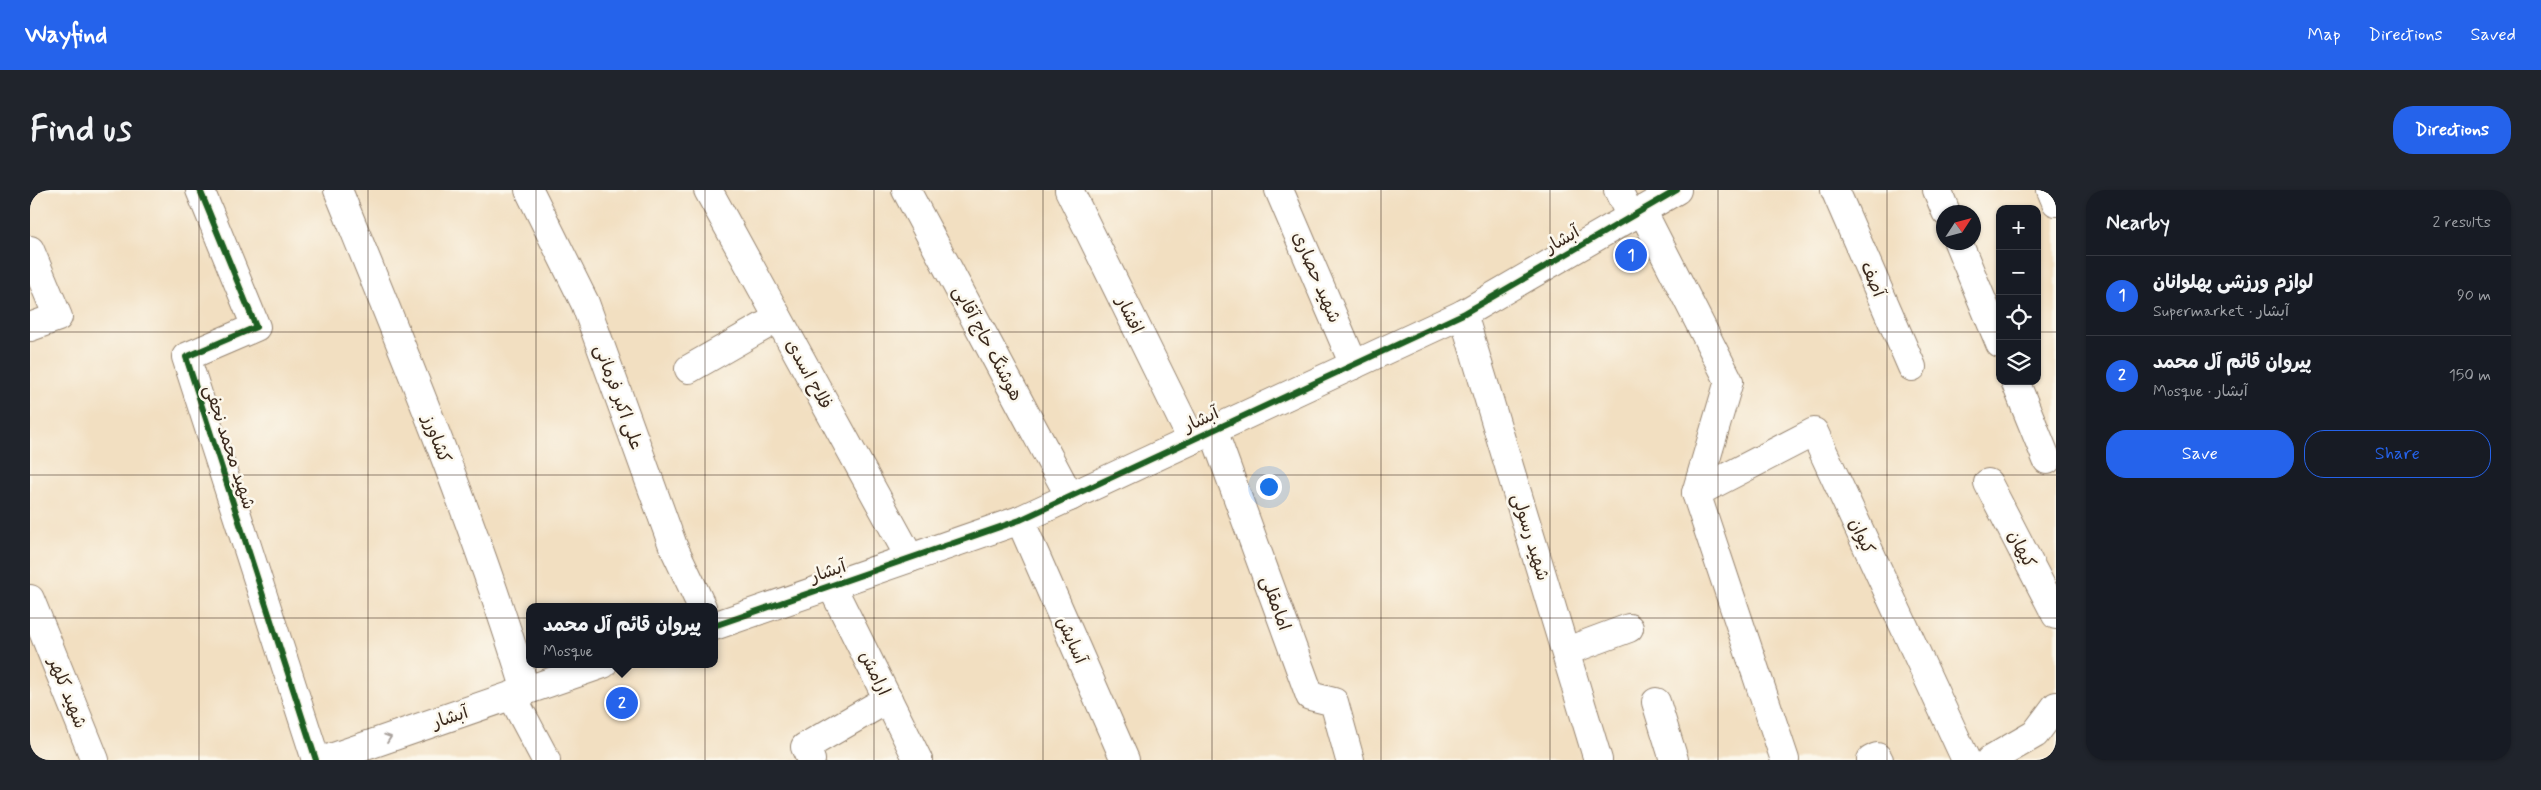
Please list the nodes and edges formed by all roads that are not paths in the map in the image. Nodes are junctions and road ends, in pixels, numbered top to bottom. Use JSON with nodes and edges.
{"nodes":[{"id":1,"x":200,"y":190,"type":"edge"},
{"id":2,"x":338,"y":190,"type":"edge"},
{"id":3,"x":529,"y":190,"type":"edge"},
{"id":4,"x":708,"y":190,"type":"edge"},
{"id":5,"x":906,"y":190,"type":"edge"},
{"id":6,"x":1069,"y":190,"type":"edge"},
{"id":7,"x":1279,"y":190,"type":"edge"},
{"id":8,"x":1618,"y":190,"type":"edge"},
{"id":9,"x":1678,"y":190,"type":"edge"},
{"id":10,"x":1835,"y":190,"type":"edge"},
{"id":11,"x":1937,"y":190,"type":"edge"},
{"id":12,"x":2051,"y":190,"type":"edge"},
{"id":13,"x":2056,"y":202,"type":"edge"},
{"id":14,"x":1943,"y":205,"type":"edge"},
{"id":15,"x":1636,"y":214,"type":"junction"},
{"id":16,"x":30,"y":250,"type":"edge"},
{"id":17,"x":1961,"y":250,"type":"edge"},
{"id":18,"x":1463,"y":314,"type":"junction"},
{"id":19,"x":778,"y":318,"type":"junction"},
{"id":20,"x":30,"y":328,"type":"edge"},
{"id":21,"x":1998,"y":340,"type":"edge"},
{"id":22,"x":1354,"y":364,"type":"junction"},
{"id":23,"x":1912,"y":367,"type":"dead end"},
{"id":24,"x":689,"y":369,"type":"dead end"},
{"id":25,"x":2017,"y":385,"type":"edge"},
{"id":26,"x":1202,"y":435,"type":"junction"},
{"id":27,"x":2047,"y":460,"type":"dead end"},
{"id":28,"x":1988,"y":483,"type":"dead end"},
{"id":29,"x":1696,"y":493,"type":"junction"},
{"id":30,"x":1070,"y":497,"type":"junction"},
{"id":31,"x":1020,"y":520,"type":"junction"},
{"id":32,"x":910,"y":558,"type":"junction"},
{"id":33,"x":831,"y":585,"type":"junction"},
{"id":34,"x":30,"y":599,"type":"edge"},
{"id":35,"x":700,"y":603,"type":"edge"},
{"id":36,"x":2056,"y":615,"type":"edge"},
{"id":37,"x":718,"y":625,"type":"edge"},
{"id":38,"x":1629,"y":628,"type":"dead end"},
{"id":39,"x":1566,"y":651,"type":"junction"},
{"id":40,"x":591,"y":668,"type":"edge"},
{"id":41,"x":519,"y":693,"type":"junction"},
{"id":42,"x":888,"y":699,"type":"junction"},
{"id":43,"x":1656,"y":702,"type":"dead end"},
{"id":44,"x":2056,"y":706,"type":"edge"},
{"id":45,"x":95,"y":760,"type":"edge"},
{"id":46,"x":316,"y":760,"type":"edge"},
{"id":47,"x":325,"y":760,"type":"edge"},
{"id":48,"x":546,"y":760,"type":"edge"},
{"id":49,"x":811,"y":760,"type":"edge"},
{"id":50,"x":918,"y":760,"type":"edge"},
{"id":51,"x":1125,"y":760,"type":"edge"},
{"id":52,"x":1350,"y":760,"type":"edge"},
{"id":53,"x":1598,"y":760,"type":"edge"},
{"id":54,"x":1674,"y":760,"type":"edge"},
{"id":55,"x":1785,"y":760,"type":"edge"},
{"id":56,"x":1871,"y":760,"type":"edge"},
{"id":57,"x":1879,"y":760,"type":"edge"},
{"id":58,"x":1966,"y":760,"type":"edge"},
{"id":59,"x":1990,"y":760,"type":"edge"}],
"edges":[{"from":1,"to":46,"type":"street","name":"شهید محمد نجفی"},
{"from":2,"to":41,"type":"street","name":"کشاورز"},
{"from":3,"to":35,"type":"street","name":"علی اکبر فرمانی"},
{"from":4,"to":19,"type":"street","name":"فلاح اسدی"},
{"from":5,"to":30,"type":"street","name":"هوشنگ حاج آقایی"},
{"from":6,"to":26,"type":"street","name":"افشار"},
{"from":7,"to":22,"type":"street","name":"شهید حصاری"},
{"from":8,"to":15,"type":"street"},
{"from":9,"to":15,"type":"street","name":"آبشار"},
{"from":10,"to":23,"type":"street","name":"آصف"},
{"from":11,"to":14,"type":"street"},
{"from":12,"to":13,"type":"street"},
{"from":15,"to":18,"type":"street","name":"آبشار"},
{"from":15,"to":29,"type":"street"},
{"from":16,"to":20,"type":"street"},
{"from":17,"to":21,"type":"street"},
{"from":18,"to":22,"type":"street","name":"آبشار"},
{"from":18,"to":39,"type":"street","name":"شهید رسولی"},
{"from":19,"to":24,"type":"street"},
{"from":19,"to":32,"type":"street","name":"فلاح اسدی"},
{"from":22,"to":26,"type":"street","name":"آبشار"},
{"from":25,"to":27,"type":"street"},
{"from":26,"to":30,"type":"street","name":"آبشار"},
{"from":26,"to":52,"type":"street","name":"امامقلی"},
{"from":28,"to":36,"type":"street","name":"کیهان"},
{"from":29,"to":55,"type":"street"},
{"from":29,"to":58,"type":"street","name":"کیوان"},
{"from":30,"to":31,"type":"street","name":"آبشار"},
{"from":31,"to":32,"type":"street","name":"آبشار"},
{"from":31,"to":51,"type":"street","name":"آسایش"},
{"from":32,"to":33,"type":"street","name":"آبشار"},
{"from":33,"to":37,"type":"street","name":"آبشار"},
{"from":33,"to":42,"type":"street","name":"ارامش"},
{"from":34,"to":45,"type":"street","name":"شهید کلهر"},
{"from":38,"to":39,"type":"street"},
{"from":39,"to":53,"type":"street","name":"شهید رسولی"},
{"from":40,"to":41,"type":"street","name":"آبشار"},
{"from":47,"to":41,"type":"street","name":"آبشار","one_way":true},
{"from":41,"to":48,"type":"street","name":"کشاورز"},
{"from":42,"to":49,"type":"street"},
{"from":42,"to":50,"type":"street","name":"ارامش"},
{"from":43,"to":54,"type":"street"},
{"from":44,"to":59,"type":"street"},
{"from":56,"to":57,"type":"street"}]}
